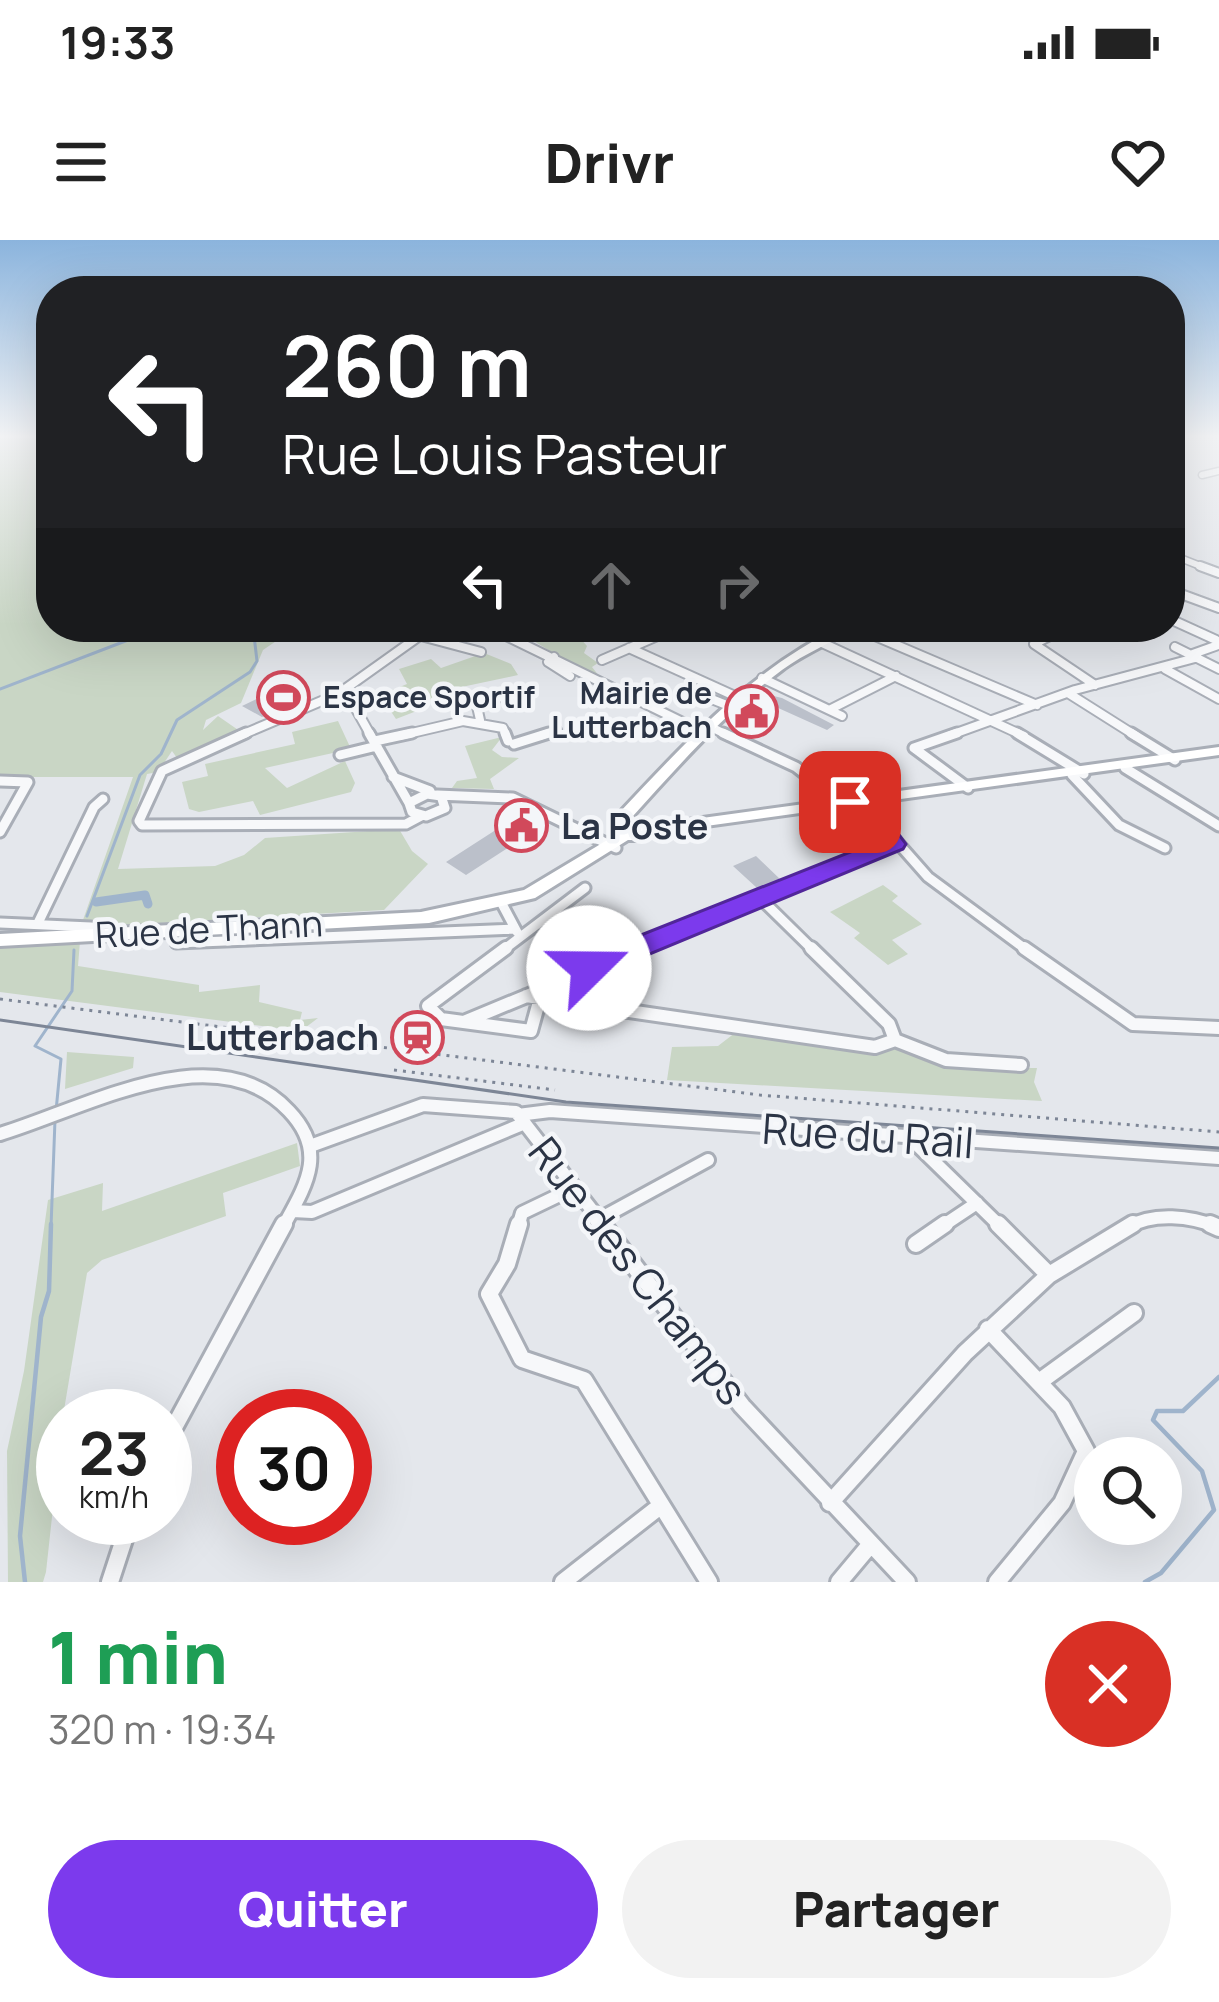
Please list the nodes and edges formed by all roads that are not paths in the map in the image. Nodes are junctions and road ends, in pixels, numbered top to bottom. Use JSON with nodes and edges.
{"nodes":[{"id":1,"x":1185,"y":560,"type":"edge"},
{"id":2,"x":1219,"y":573,"type":"edge"},
{"id":3,"x":1185,"y":596,"type":"edge"},
{"id":4,"x":1219,"y":608,"type":"edge"},
{"id":5,"x":1185,"y":626,"type":"edge"},
{"id":6,"x":412,"y":642,"type":"edge"},
{"id":7,"x":444,"y":642,"type":"edge"},
{"id":8,"x":521,"y":642,"type":"edge"},
{"id":9,"x":643,"y":642,"type":"edge"},
{"id":10,"x":818,"y":642,"type":"edge"},
{"id":11,"x":825,"y":642,"type":"edge"},
{"id":12,"x":887,"y":642,"type":"edge"},
{"id":13,"x":1038,"y":642,"type":"edge"},
{"id":14,"x":1174,"y":647,"type":"dead end"},
{"id":15,"x":629,"y":648,"type":"junction"},
{"id":16,"x":481,"y":652,"type":"dead end"},
{"id":17,"x":1193,"y":656,"type":"junction"},
{"id":18,"x":554,"y":657,"type":"junction"},
{"id":19,"x":602,"y":660,"type":"dead end"},
{"id":20,"x":1165,"y":669,"type":"junction"},
{"id":21,"x":1219,"y":669,"type":"edge"},
{"id":22,"x":570,"y":676,"type":"dead end"},
{"id":23,"x":896,"y":676,"type":"junction"},
{"id":24,"x":762,"y":678,"type":"junction"},
{"id":25,"x":1094,"y":685,"type":"junction"},
{"id":26,"x":1067,"y":693,"type":"junction"},
{"id":27,"x":338,"y":694,"type":"junction"},
{"id":28,"x":511,"y":695,"type":"dead end"},
{"id":29,"x":704,"y":696,"type":"dead end"},
{"id":30,"x":1219,"y":699,"type":"edge"},
{"id":31,"x":733,"y":701,"type":"junction"},
{"id":32,"x":1037,"y":705,"type":"junction"},
{"id":33,"x":831,"y":709,"type":"junction"},
{"id":34,"x":842,"y":716,"type":"dead end"},
{"id":35,"x":481,"y":720,"type":"junction"},
{"id":36,"x":994,"y":721,"type":"junction"},
{"id":37,"x":706,"y":729,"type":"junction"},
{"id":38,"x":557,"y":730,"type":"dead end"},
{"id":39,"x":376,"y":744,"type":"junction"},
{"id":40,"x":1219,"y":752,"type":"edge"},
{"id":41,"x":340,"y":755,"type":"dead end"},
{"id":42,"x":1175,"y":760,"type":"junction"},
{"id":43,"x":1125,"y":768,"type":"junction"},
{"id":44,"x":1078,"y":774,"type":"junction"},
{"id":45,"x":393,"y":777,"type":"junction"},
{"id":46,"x":0,"y":781,"type":"edge"},
{"id":47,"x":968,"y":788,"type":"junction"},
{"id":48,"x":400,"y":794,"type":"junction"},
{"id":49,"x":464,"y":794,"type":"junction"},
{"id":50,"x":430,"y":795,"type":"junction"},
{"id":51,"x":104,"y":799,"type":"dead end"},
{"id":52,"x":861,"y":801,"type":"junction"},
{"id":53,"x":410,"y":803,"type":"junction"},
{"id":54,"x":842,"y":803,"type":"junction"},
{"id":55,"x":445,"y":808,"type":"junction"},
{"id":56,"x":421,"y":816,"type":"junction"},
{"id":57,"x":1219,"y":826,"type":"edge"},
{"id":58,"x":0,"y":832,"type":"edge"},
{"id":59,"x":639,"y":833,"type":"junction"},
{"id":60,"x":894,"y":844,"type":"junction"},
{"id":61,"x":612,"y":846,"type":"junction"},
{"id":62,"x":1165,"y":848,"type":"dead end"},
{"id":63,"x":585,"y":888,"type":"dead end"},
{"id":64,"x":758,"y":898,"type":"junction"},
{"id":65,"x":503,"y":906,"type":"junction"},
{"id":66,"x":0,"y":923,"type":"edge"},
{"id":67,"x":38,"y":923,"type":"junction"},
{"id":68,"x":517,"y":932,"type":"junction"},
{"id":69,"x":92,"y":935,"type":"junction"},
{"id":70,"x":0,"y":940,"type":"edge"},
{"id":71,"x":176,"y":943,"type":"dead end"},
{"id":72,"x":523,"y":995,"type":"junction"},
{"id":73,"x":540,"y":998,"type":"junction"},
{"id":74,"x":466,"y":1021,"type":"junction"},
{"id":75,"x":1219,"y":1028,"type":"edge"},
{"id":76,"x":895,"y":1040,"type":"junction"},
{"id":77,"x":1021,"y":1065,"type":"dead end"},
{"id":78,"x":522,"y":1119,"type":"junction"},
{"id":79,"x":0,"y":1134,"type":"edge"},
{"id":80,"x":920,"y":1140,"type":"junction"},
{"id":81,"x":314,"y":1145,"type":"junction"},
{"id":82,"x":1219,"y":1158,"type":"edge"},
{"id":83,"x":708,"y":1160,"type":"dead end"},
{"id":84,"x":572,"y":1189,"type":"junction"},
{"id":85,"x":977,"y":1203,"type":"junction"},
{"id":86,"x":292,"y":1211,"type":"junction"},
{"id":87,"x":596,"y":1221,"type":"junction"},
{"id":88,"x":1219,"y":1228,"type":"edge"},
{"id":89,"x":916,"y":1244,"type":"dead end"},
{"id":90,"x":1049,"y":1275,"type":"junction"},
{"id":91,"x":1134,"y":1313,"type":"dead end"},
{"id":92,"x":988,"y":1329,"type":"junction"},
{"id":93,"x":1039,"y":1382,"type":"junction"},
{"id":94,"x":192,"y":1394,"type":"edge"},
{"id":95,"x":830,"y":1503,"type":"junction"},
{"id":96,"x":659,"y":1507,"type":"junction"},
{"id":97,"x":870,"y":1544,"type":"junction"},
{"id":98,"x":122,"y":1545,"type":"edge"},
{"id":99,"x":110,"y":1582,"type":"edge"},
{"id":100,"x":563,"y":1582,"type":"edge"},
{"id":101,"x":709,"y":1582,"type":"edge"},
{"id":102,"x":838,"y":1582,"type":"edge"},
{"id":103,"x":907,"y":1582,"type":"edge"},
{"id":104,"x":997,"y":1582,"type":"edge"}],
"edges":[{"from":1,"to":2,"type":"street"},
{"from":3,"to":4,"type":"street"},
{"from":5,"to":17,"type":"street"},
{"from":6,"to":27,"type":"street"},
{"from":7,"to":16,"type":"street"},
{"from":8,"to":18,"type":"street"},
{"from":9,"to":15,"type":"street"},
{"from":10,"to":24,"type":"main road"},
{"from":11,"to":23,"type":"street"},
{"from":12,"to":32,"type":"street"},
{"from":13,"to":25,"type":"street"},
{"from":14,"to":17,"type":"street"},
{"from":15,"to":19,"type":"street"},
{"from":15,"to":31,"type":"street"},
{"from":17,"to":20,"type":"street"},
{"from":17,"to":21,"type":"street"},
{"from":18,"to":22,"type":"street"},
{"from":18,"to":37,"type":"street"},
{"from":20,"to":25,"type":"street"},
{"from":20,"to":30,"type":"street"},
{"from":23,"to":33,"type":"street"},
{"from":23,"to":36,"type":"street"},
{"from":24,"to":31,"type":"main road"},
{"from":24,"to":33,"type":"street"},
{"from":25,"to":26,"type":"street"},
{"from":26,"to":32,"type":"street"},
{"from":26,"to":42,"type":"street"},
{"from":27,"to":39,"type":"street"},
{"from":27,"to":56,"type":"street"},
{"from":28,"to":35,"type":"street"},
{"from":29,"to":31,"type":"street"},
{"from":31,"to":37,"type":"main road"},
{"from":32,"to":36,"type":"street"},
{"from":33,"to":34,"type":"street"},
{"from":35,"to":38,"type":"street"},
{"from":35,"to":39,"type":"street"},
{"from":36,"to":44,"type":"street"},
{"from":36,"to":47,"type":"street"},
{"from":37,"to":54,"type":"street"},
{"from":37,"to":59,"type":"main road"},
{"from":39,"to":41,"type":"street"},
{"from":39,"to":45,"type":"street"},
{"from":40,"to":42,"type":"main road","name":"Rue de Thann"},
{"from":42,"to":43,"type":"main road","name":"Rue de Thann"},
{"from":43,"to":44,"type":"main road","name":"Rue de Thann"},
{"from":43,"to":57,"type":"street"},
{"from":44,"to":47,"type":"main road","name":"Rue de Thann"},
{"from":44,"to":62,"type":"street"},
{"from":45,"to":48,"type":"street"},
{"from":45,"to":50,"type":"street"},
{"from":46,"to":58,"type":"street"},
{"from":47,"to":52,"type":"main road","name":"Rue de Thann"},
{"from":48,"to":50,"type":"street"},
{"from":48,"to":53,"type":"street"},
{"from":49,"to":50,"type":"street"},
{"from":49,"to":55,"type":"street"},
{"from":49,"to":61,"type":"street"},
{"from":50,"to":53,"type":"street"},
{"from":50,"to":55,"type":"street"},
{"from":51,"to":67,"type":"street"},
{"from":52,"to":54,"type":"main road","name":"Rue de Thann"},
{"from":52,"to":60,"type":"street"},
{"from":53,"to":56,"type":"street"},
{"from":54,"to":59,"type":"main road","name":"Rue de Thann"},
{"from":55,"to":56,"type":"street"},
{"from":59,"to":61,"type":"main road","name":"Rue de Thann"},
{"from":60,"to":64,"type":"street"},
{"from":60,"to":75,"type":"street"},
{"from":61,"to":65,"type":"main road","name":"Rue de Thann"},
{"from":63,"to":68,"type":"street"},
{"from":64,"to":72,"type":"street"},
{"from":64,"to":76,"type":"street"},
{"from":65,"to":68,"type":"street"},
{"from":65,"to":69,"type":"main road","name":"Rue de Thann"},
{"from":66,"to":67,"type":"street"},
{"from":67,"to":69,"type":"street"},
{"from":68,"to":71,"type":"street","name":"Rue de Thann"},
{"from":68,"to":74,"type":"street"},
{"from":69,"to":70,"type":"main road","name":"Rue de Thann"},
{"from":72,"to":73,"type":"street"},
{"from":72,"to":74,"type":"street"},
{"from":73,"to":74,"type":"street"},
{"from":73,"to":76,"type":"street"},
{"from":76,"to":77,"type":"street"},
{"from":78,"to":80,"type":"street","name":"Rue du Rail"},
{"from":78,"to":81,"type":"street","name":"Rue des Champs"},
{"from":78,"to":84,"type":"street","name":"Rue des Champs"},
{"from":78,"to":86,"type":"street"},
{"from":79,"to":81,"type":"street"},
{"from":80,"to":82,"type":"street","name":"Rue du Rail"},
{"from":80,"to":85,"type":"street"},
{"from":81,"to":86,"type":"street"},
{"from":83,"to":87,"type":"street"},
{"from":84,"to":87,"type":"street","name":"Rue des Champs"},
{"from":84,"to":96,"type":"street"},
{"from":85,"to":89,"type":"street"},
{"from":85,"to":90,"type":"street"},
{"from":86,"to":94,"type":"street"},
{"from":87,"to":95,"type":"street","name":"Rue des Champs"},
{"from":88,"to":90,"type":"street"},
{"from":90,"to":92,"type":"street"},
{"from":91,"to":93,"type":"street"},
{"from":92,"to":93,"type":"street"},
{"from":92,"to":95,"type":"street"},
{"from":93,"to":104,"type":"street"},
{"from":95,"to":97,"type":"street","name":"Rue des Champs"},
{"from":96,"to":100,"type":"street"},
{"from":96,"to":101,"type":"street"},
{"from":97,"to":102,"type":"street"},
{"from":97,"to":103,"type":"street","name":"Rue des Champs"},
{"from":98,"to":99,"type":"street"}]}
